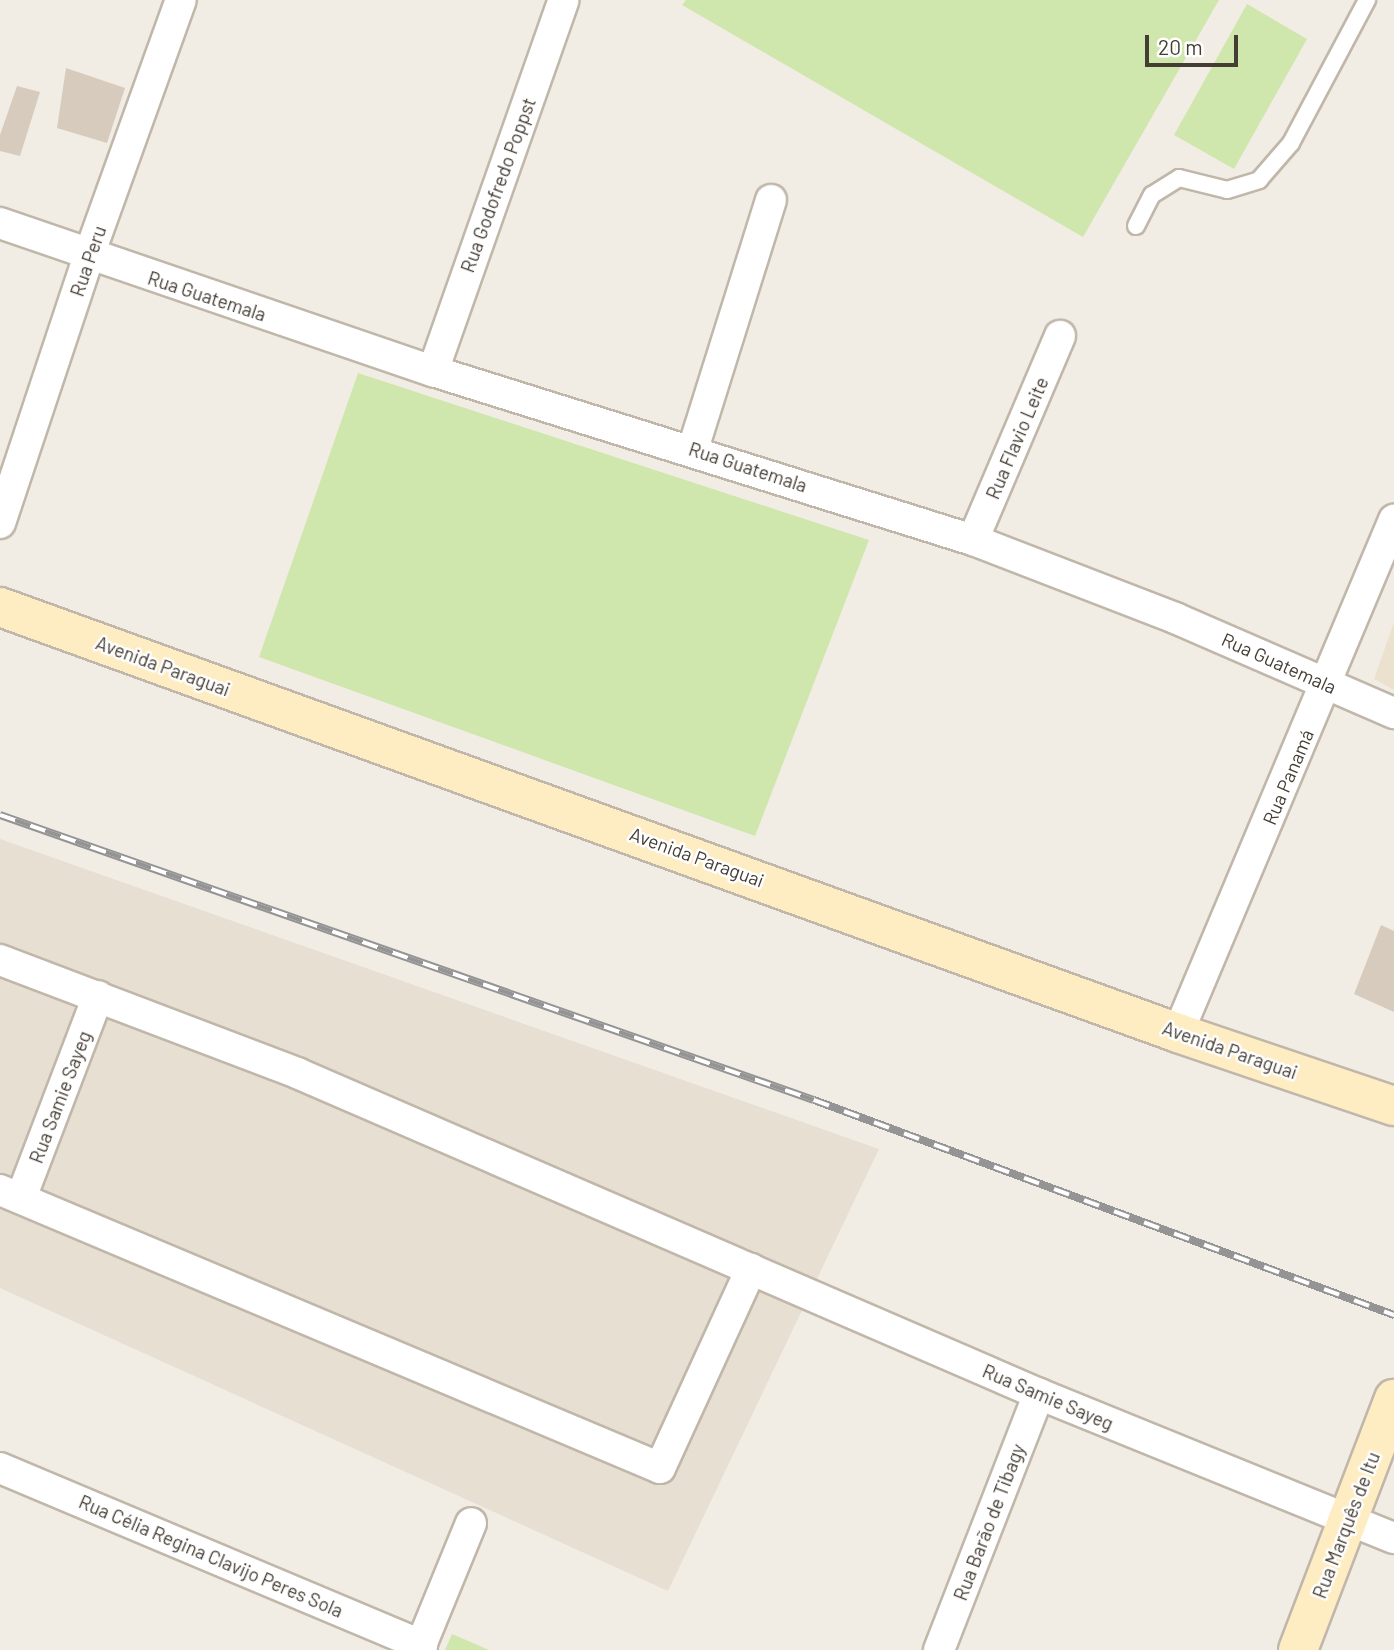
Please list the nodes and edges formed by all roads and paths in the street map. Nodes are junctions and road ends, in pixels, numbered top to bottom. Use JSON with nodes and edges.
{"nodes":[{"id":1,"x":181,"y":0,"type":"edge"},
{"id":2,"x":564,"y":0,"type":"edge"},
{"id":3,"x":1367,"y":0,"type":"edge"},
{"id":4,"x":771,"y":200,"type":"dead end"},
{"id":5,"x":0,"y":223,"type":"edge"},
{"id":6,"x":1136,"y":226,"type":"dead end"},
{"id":7,"x":89,"y":255,"type":"junction"},
{"id":8,"x":1060,"y":335,"type":"dead end"},
{"id":9,"x":433,"y":370,"type":"junction"},
{"id":10,"x":693,"y":449,"type":"junction"},
{"id":11,"x":1394,"y":520,"type":"edge"},
{"id":12,"x":0,"y":523,"type":"edge"},
{"id":13,"x":973,"y":540,"type":"junction"},
{"id":14,"x":0,"y":607,"type":"edge"},
{"id":15,"x":1327,"y":685,"type":"junction"},
{"id":16,"x":1394,"y":713,"type":"edge"},
{"id":17,"x":0,"y":960,"type":"edge"},
{"id":18,"x":98,"y":996,"type":"junction"},
{"id":19,"x":1178,"y":1033,"type":"junction"},
{"id":20,"x":1394,"y":1106,"type":"edge"},
{"id":21,"x":11,"y":1194,"type":"edge"},
{"id":22,"x":751,"y":1269,"type":"junction"},
{"id":23,"x":1039,"y":1394,"type":"junction"},
{"id":24,"x":1394,"y":1399,"type":"edge"},
{"id":25,"x":0,"y":1468,"type":"edge"},
{"id":26,"x":1347,"y":1521,"type":"junction"},
{"id":27,"x":471,"y":1523,"type":"dead end"},
{"id":28,"x":1394,"y":1538,"type":"edge"},
{"id":29,"x":421,"y":1647,"type":"edge"},
{"id":30,"x":939,"y":1650,"type":"edge"},
{"id":31,"x":1298,"y":1650,"type":"edge"}],
"edges":[{"from":1,"to":7,"type":"street","name":"Rua Peru"},
{"from":2,"to":9,"type":"street","name":"Rua Godofredo Poppst"},
{"from":3,"to":6,"type":"lane"},
{"from":4,"to":10,"type":"street"},
{"from":5,"to":7,"type":"street","name":"Rua Guatemala"},
{"from":7,"to":9,"type":"street","name":"Rua Guatemala"},
{"from":7,"to":12,"type":"street","name":"Rua Peru"},
{"from":8,"to":13,"type":"street","name":"Rua Flavio Leite"},
{"from":9,"to":10,"type":"street","name":"Rua Guatemala"},
{"from":10,"to":13,"type":"street","name":"Rua Guatemala"},
{"from":11,"to":15,"type":"street","name":"Rua Panamá"},
{"from":13,"to":15,"type":"street","name":"Rua Guatemala"},
{"from":14,"to":19,"type":"street","name":"Avenida Paraguai"},
{"from":15,"to":16,"type":"street","name":"Rua Guatemala"},
{"from":15,"to":19,"type":"street","name":"Rua Panamá"},
{"from":17,"to":18,"type":"street","name":"Rua Samie Sayeg"},
{"from":18,"to":21,"type":"street","name":"Rua Samie Sayeg"},
{"from":18,"to":22,"type":"street","name":"Rua Samie Sayeg"},
{"from":19,"to":20,"type":"street","name":"Avenida Paraguai"},
{"from":21,"to":22,"type":"street"},
{"from":22,"to":23,"type":"street","name":"Rua Samie Sayeg"},
{"from":23,"to":26,"type":"street","name":"Rua Samie Sayeg"},
{"from":23,"to":30,"type":"street","name":"Rua Barão de Tibagy"},
{"from":24,"to":26,"type":"street","name":"Rua Marquês de Itu"},
{"from":25,"to":29,"type":"street","name":"Rua Célia Regina Clavijo Peres Sola"},
{"from":26,"to":28,"type":"street","name":"Rua Samie Sayeg"},
{"from":26,"to":31,"type":"street","name":"Rua Marquês de Itu"},
{"from":27,"to":29,"type":"street"}]}
